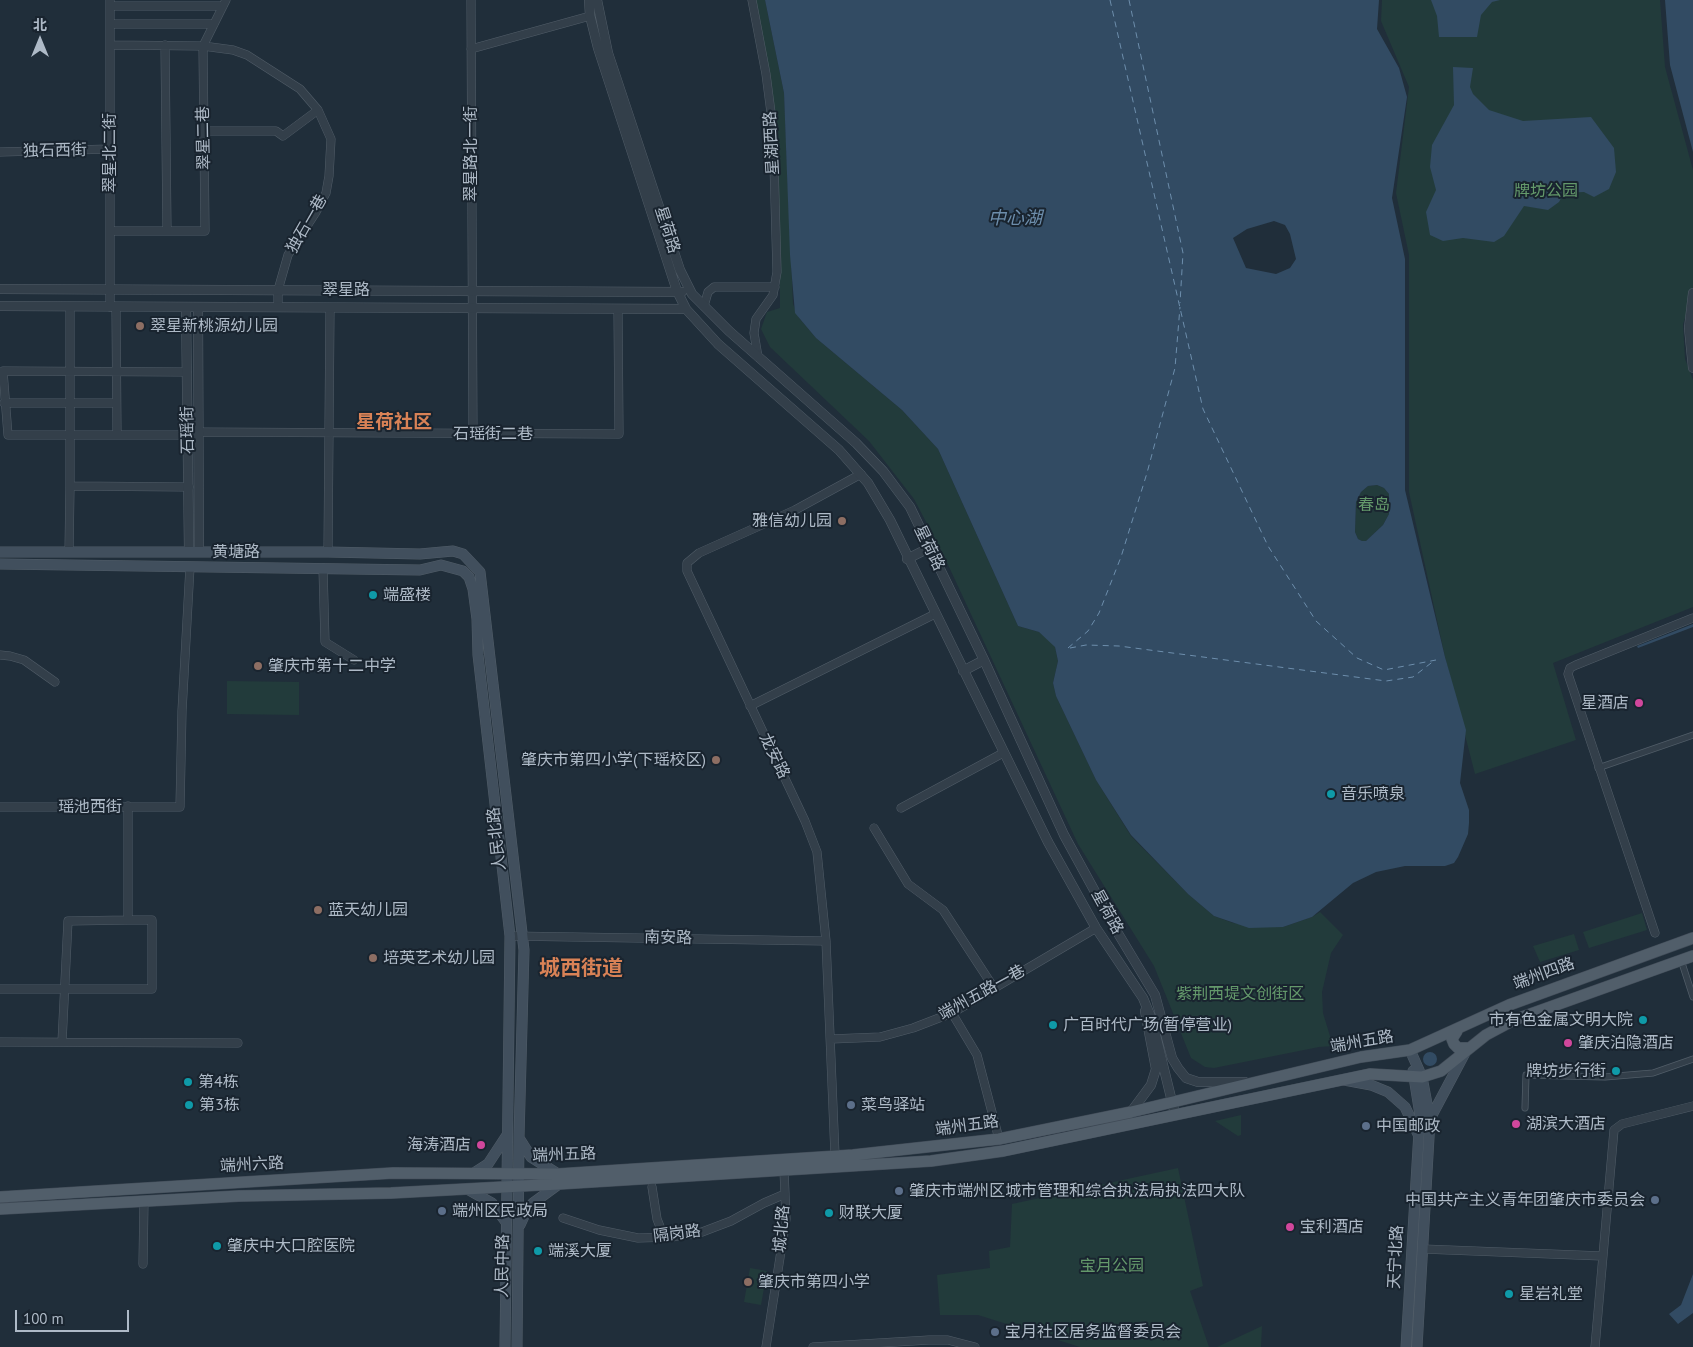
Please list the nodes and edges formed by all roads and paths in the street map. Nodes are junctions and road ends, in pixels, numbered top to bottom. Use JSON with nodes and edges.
{"nodes":[{"id":1,"x":471,"y":0,"type":"edge"},
{"id":2,"x":589,"y":0,"type":"edge"},
{"id":3,"x":597,"y":0,"type":"edge"},
{"id":4,"x":752,"y":0,"type":"edge"},
{"id":5,"x":110,"y":3,"type":"edge"},
{"id":6,"x":225,"y":3,"type":"edge"},
{"id":7,"x":594,"y":15,"type":"junction"},
{"id":8,"x":110,"y":24,"type":"junction"},
{"id":9,"x":214,"y":24,"type":"junction"},
{"id":10,"x":110,"y":45,"type":"junction"},
{"id":11,"x":166,"y":46,"type":"junction"},
{"id":12,"x":203,"y":46,"type":"junction"},
{"id":13,"x":471,"y":49,"type":"junction"},
{"id":14,"x":318,"y":110,"type":"junction"},
{"id":15,"x":204,"y":131,"type":"junction"},
{"id":16,"x":110,"y":149,"type":"junction"},
{"id":17,"x":0,"y":152,"type":"edge"},
{"id":18,"x":110,"y":231,"type":"junction"},
{"id":19,"x":166,"y":231,"type":"junction"},
{"id":20,"x":776,"y":287,"type":"junction"},
{"id":21,"x":0,"y":289,"type":"edge"},
{"id":22,"x":110,"y":289,"type":"junction"},
{"id":23,"x":278,"y":290,"type":"junction"},
{"id":24,"x":472,"y":290,"type":"junction"},
{"id":25,"x":659,"y":291,"type":"junction"},
{"id":26,"x":677,"y":291,"type":"junction"},
{"id":27,"x":1693,"y":293,"type":"edge"},
{"id":28,"x":692,"y":294,"type":"junction"},
{"id":29,"x":0,"y":306,"type":"edge"},
{"id":30,"x":704,"y":306,"type":"junction"},
{"id":31,"x":70,"y":307,"type":"junction"},
{"id":32,"x":113,"y":307,"type":"junction"},
{"id":33,"x":186,"y":307,"type":"junction"},
{"id":34,"x":198,"y":307,"type":"junction"},
{"id":35,"x":278,"y":307,"type":"junction"},
{"id":36,"x":330,"y":308,"type":"junction"},
{"id":37,"x":472,"y":308,"type":"junction"},
{"id":38,"x":618,"y":308,"type":"junction"},
{"id":39,"x":660,"y":309,"type":"junction"},
{"id":40,"x":686,"y":309,"type":"junction"},
{"id":41,"x":729,"y":330,"type":"junction"},
{"id":42,"x":718,"y":344,"type":"junction"},
{"id":43,"x":758,"y":356,"type":"junction"},
{"id":44,"x":1693,"y":368,"type":"edge"},
{"id":45,"x":70,"y":371,"type":"junction"},
{"id":46,"x":116,"y":371,"type":"junction"},
{"id":47,"x":187,"y":372,"type":"junction"},
{"id":48,"x":4,"y":403,"type":"junction"},
{"id":49,"x":70,"y":403,"type":"junction"},
{"id":50,"x":116,"y":403,"type":"junction"},
{"id":51,"x":188,"y":432,"type":"junction"},
{"id":52,"x":198,"y":432,"type":"junction"},
{"id":53,"x":328,"y":433,"type":"junction"},
{"id":54,"x":473,"y":434,"type":"junction"},
{"id":55,"x":70,"y":435,"type":"junction"},
{"id":56,"x":117,"y":435,"type":"junction"},
{"id":57,"x":861,"y":474,"type":"junction"},
{"id":58,"x":70,"y":486,"type":"junction"},
{"id":59,"x":189,"y":487,"type":"junction"},
{"id":60,"x":929,"y":548,"type":"junction"},
{"id":61,"x":0,"y":552,"type":"edge"},
{"id":62,"x":69,"y":552,"type":"junction"},
{"id":63,"x":194,"y":552,"type":"junction"},
{"id":64,"x":328,"y":552,"type":"junction"},
{"id":65,"x":420,"y":554,"type":"joint"},
{"id":66,"x":907,"y":559,"type":"junction"},
{"id":67,"x":0,"y":564,"type":"edge"},
{"id":68,"x":190,"y":567,"type":"junction"},
{"id":69,"x":323,"y":568,"type":"junction"},
{"id":70,"x":469,"y":577,"type":"joint"},
{"id":71,"x":935,"y":614,"type":"junction"},
{"id":72,"x":1693,"y":618,"type":"edge"},
{"id":73,"x":0,"y":655,"type":"edge"},
{"id":74,"x":354,"y":660,"type":"dead end"},
{"id":75,"x":984,"y":660,"type":"junction"},
{"id":76,"x":963,"y":671,"type":"junction"},
{"id":77,"x":54,"y":682,"type":"dead end"},
{"id":78,"x":750,"y":706,"type":"junction"},
{"id":79,"x":1693,"y":735,"type":"edge"},
{"id":80,"x":1003,"y":753,"type":"junction"},
{"id":81,"x":1598,"y":768,"type":"junction"},
{"id":82,"x":128,"y":806,"type":"junction"},
{"id":83,"x":0,"y":807,"type":"edge"},
{"id":84,"x":901,"y":808,"type":"dead end"},
{"id":85,"x":874,"y":828,"type":"dead end"},
{"id":86,"x":128,"y":920,"type":"junction"},
{"id":87,"x":1096,"y":928,"type":"junction"},
{"id":88,"x":1655,"y":933,"type":"dead end"},
{"id":89,"x":510,"y":936,"type":"junction"},
{"id":90,"x":523,"y":936,"type":"junction"},
{"id":91,"x":1693,"y":938,"type":"edge"},
{"id":92,"x":826,"y":941,"type":"junction"},
{"id":93,"x":1693,"y":956,"type":"edge"},
{"id":94,"x":1681,"y":960,"type":"junction"},
{"id":95,"x":994,"y":988,"type":"junction"},
{"id":96,"x":0,"y":989,"type":"edge"},
{"id":97,"x":65,"y":990,"type":"junction"},
{"id":98,"x":1693,"y":997,"type":"edge"},
{"id":99,"x":1143,"y":998,"type":"junction"},
{"id":100,"x":952,"y":1014,"type":"junction"},
{"id":101,"x":1457,"y":1031,"type":"junction"},
{"id":102,"x":831,"y":1040,"type":"junction"},
{"id":103,"x":0,"y":1042,"type":"edge"},
{"id":104,"x":62,"y":1042,"type":"junction"},
{"id":105,"x":238,"y":1043,"type":"dead end"},
{"id":106,"x":1468,"y":1048,"type":"junction"},
{"id":107,"x":1410,"y":1050,"type":"junction"},
{"id":108,"x":1693,"y":1059,"type":"edge"},
{"id":109,"x":1418,"y":1078,"type":"junction"},
{"id":110,"x":1339,"y":1080,"type":"junction"},
{"id":111,"x":1255,"y":1081,"type":"junction"},
{"id":112,"x":1172,"y":1102,"type":"junction"},
{"id":113,"x":1693,"y":1106,"type":"edge"},
{"id":114,"x":1525,"y":1108,"type":"dead end"},
{"id":115,"x":1131,"y":1112,"type":"junction"},
{"id":116,"x":1175,"y":1114,"type":"junction"},
{"id":117,"x":1430,"y":1120,"type":"junction"},
{"id":118,"x":507,"y":1134,"type":"junction"},
{"id":119,"x":1418,"y":1135,"type":"junction"},
{"id":120,"x":999,"y":1139,"type":"junction"},
{"id":121,"x":519,"y":1141,"type":"junction"},
{"id":122,"x":507,"y":1145,"type":"junction"},
{"id":123,"x":835,"y":1155,"type":"junction"},
{"id":124,"x":784,"y":1170,"type":"junction"},
{"id":125,"x":474,"y":1173,"type":"junction"},
{"id":126,"x":513,"y":1173,"type":"junction"},
{"id":127,"x":558,"y":1179,"type":"junction"},
{"id":128,"x":506,"y":1186,"type":"junction"},
{"id":129,"x":519,"y":1186,"type":"junction"},
{"id":130,"x":652,"y":1187,"type":"dead end"},
{"id":131,"x":466,"y":1188,"type":"junction"},
{"id":132,"x":785,"y":1194,"type":"junction"},
{"id":133,"x":0,"y":1197,"type":"edge"},
{"id":134,"x":144,"y":1201,"type":"junction"},
{"id":135,"x":0,"y":1210,"type":"edge"},
{"id":136,"x":563,"y":1218,"type":"dead end"},
{"id":137,"x":506,"y":1222,"type":"junction"},
{"id":138,"x":519,"y":1228,"type":"junction"},
{"id":139,"x":664,"y":1237,"type":"junction"},
{"id":140,"x":1423,"y":1249,"type":"junction"},
{"id":141,"x":1602,"y":1256,"type":"junction"},
{"id":142,"x":143,"y":1264,"type":"dead end"},
{"id":143,"x":504,"y":1347,"type":"edge"},
{"id":144,"x":517,"y":1347,"type":"edge"},
{"id":145,"x":766,"y":1347,"type":"edge"},
{"id":146,"x":813,"y":1347,"type":"edge"},
{"id":147,"x":818,"y":1347,"type":"edge"},
{"id":148,"x":975,"y":1347,"type":"edge"},
{"id":149,"x":1406,"y":1347,"type":"edge"},
{"id":150,"x":1417,"y":1347,"type":"edge"},
{"id":151,"x":1595,"y":1347,"type":"edge"}],
"edges":[{"from":1,"to":13,"type":"street","name":"翠星路北一街"},
{"from":2,"to":7,"type":"street","name":"星荷路"},
{"from":3,"to":7,"type":"street","name":"星荷路"},
{"from":4,"to":20,"type":"street","name":"星湖西路"},
{"from":5,"to":6,"type":"street"},
{"from":5,"to":8,"type":"street","name":"翠星北二街"},
{"from":6,"to":9,"type":"street"},
{"from":7,"to":13,"type":"street"},
{"from":7,"to":26,"type":"street","name":"星荷路"},
{"from":7,"to":28,"type":"street","name":"星荷路"},
{"from":8,"to":9,"type":"street"},
{"from":8,"to":10,"type":"street","name":"翠星北二街"},
{"from":9,"to":12,"type":"street"},
{"from":10,"to":11,"type":"street"},
{"from":10,"to":16,"type":"street","name":"翠星北二街"},
{"from":11,"to":12,"type":"street"},
{"from":11,"to":19,"type":"street"},
{"from":12,"to":14,"type":"street"},
{"from":12,"to":15,"type":"street","name":"翠星二巷"},
{"from":13,"to":24,"type":"street","name":"翠星路北一街"},
{"from":14,"to":15,"type":"street"},
{"from":14,"to":23,"type":"street","name":"独石一巷"},
{"from":15,"to":19,"type":"street","name":"翠星二巷"},
{"from":16,"to":17,"type":"street","name":"独石西街"},
{"from":16,"to":18,"type":"street","name":"翠星北二街"},
{"from":18,"to":19,"type":"street"},
{"from":18,"to":22,"type":"street","name":"翠星北二街"},
{"from":20,"to":30,"type":"street"},
{"from":20,"to":43,"type":"street"},
{"from":21,"to":22,"type":"street","name":"翠星路"},
{"from":22,"to":23,"type":"street","name":"翠星路"},
{"from":22,"to":32,"type":"street","name":"翠星北二街"},
{"from":23,"to":24,"type":"street","name":"翠星路"},
{"from":23,"to":35,"type":"street","name":"独石一巷"},
{"from":24,"to":25,"type":"street","name":"翠星路"},
{"from":24,"to":37,"type":"street","name":"翠星路北一街"},
{"from":25,"to":26,"type":"street","name":"翠星路"},
{"from":25,"to":39,"type":"street"},
{"from":26,"to":28,"type":"street","name":"翠星路"},
{"from":26,"to":40,"type":"street","name":"星荷路"},
{"from":27,"to":44,"type":"street"},
{"from":28,"to":30,"type":"street","name":"星荷路"},
{"from":29,"to":31,"type":"street","name":"翠星路"},
{"from":30,"to":41,"type":"street","name":"星荷路"},
{"from":31,"to":32,"type":"street","name":"翠星路"},
{"from":31,"to":45,"type":"street"},
{"from":32,"to":33,"type":"street","name":"翠星路"},
{"from":32,"to":46,"type":"street","name":"翠星北二街"},
{"from":33,"to":34,"type":"street","name":"翠星路"},
{"from":33,"to":47,"type":"street","name":"石瑶街"},
{"from":34,"to":35,"type":"street","name":"翠星路"},
{"from":34,"to":52,"type":"street","name":"石瑶街"},
{"from":35,"to":36,"type":"street","name":"翠星路"},
{"from":36,"to":37,"type":"street","name":"翠星路"},
{"from":36,"to":53,"type":"street"},
{"from":37,"to":38,"type":"street","name":"翠星路"},
{"from":37,"to":54,"type":"street","name":"翠星路北一街"},
{"from":38,"to":39,"type":"street","name":"翠星路"},
{"from":38,"to":54,"type":"street","name":"石瑶街二巷"},
{"from":39,"to":40,"type":"street","name":"翠星路"},
{"from":40,"to":42,"type":"street","name":"星荷路"},
{"from":41,"to":42,"type":"street"},
{"from":41,"to":43,"type":"street","name":"星荷路"},
{"from":42,"to":57,"type":"street","name":"星荷路"},
{"from":43,"to":60,"type":"street","name":"星荷路"},
{"from":45,"to":46,"type":"street"},
{"from":45,"to":48,"type":"street"},
{"from":45,"to":49,"type":"street"},
{"from":46,"to":47,"type":"street"},
{"from":46,"to":50,"type":"street","name":"翠星北二街"},
{"from":47,"to":51,"type":"street","name":"石瑶街"},
{"from":48,"to":49,"type":"street"},
{"from":48,"to":55,"type":"street","name":"石瑶街二巷"},
{"from":49,"to":50,"type":"street"},
{"from":49,"to":55,"type":"street"},
{"from":50,"to":56,"type":"street","name":"翠星北二街"},
{"from":51,"to":52,"type":"street","name":"石瑶街二巷"},
{"from":51,"to":56,"type":"street","name":"石瑶街二巷"},
{"from":51,"to":59,"type":"street","name":"石瑶街"},
{"from":52,"to":53,"type":"street","name":"石瑶街二巷"},
{"from":52,"to":63,"type":"street","name":"石瑶街"},
{"from":53,"to":54,"type":"street","name":"石瑶街二巷"},
{"from":53,"to":64,"type":"street"},
{"from":55,"to":56,"type":"street","name":"石瑶街二巷"},
{"from":55,"to":58,"type":"street"},
{"from":57,"to":66,"type":"street","name":"星荷路"},
{"from":57,"to":78,"type":"street","name":"龙安路"},
{"from":58,"to":59,"type":"street"},
{"from":58,"to":62,"type":"street"},
{"from":59,"to":63,"type":"street","name":"石瑶街"},
{"from":60,"to":66,"type":"street"},
{"from":60,"to":75,"type":"street","name":"星荷路"},
{"from":61,"to":62,"type":"main road","name":"黄塘路"},
{"from":62,"to":63,"type":"main road","name":"黄塘路"},
{"from":63,"to":64,"type":"main road","name":"黄塘路"},
{"from":64,"to":65,"type":"main road","name":"黄塘路"},
{"from":65,"to":90,"type":"main road","name":"人民北路"},
{"from":66,"to":71,"type":"street","name":"星荷路"},
{"from":67,"to":68,"type":"main road","name":"黄塘路"},
{"from":68,"to":69,"type":"main road","name":"黄塘路"},
{"from":68,"to":82,"type":"street","name":"瑶池西街"},
{"from":69,"to":70,"type":"main road","name":"黄塘路"},
{"from":69,"to":74,"type":"street"},
{"from":70,"to":89,"type":"main road","name":"人民北路"},
{"from":71,"to":76,"type":"street","name":"星荷路"},
{"from":71,"to":78,"type":"street"},
{"from":72,"to":81,"type":"street"},
{"from":73,"to":77,"type":"street"},
{"from":75,"to":76,"type":"street"},
{"from":75,"to":111,"type":"street","name":"星荷路"},
{"from":76,"to":80,"type":"street","name":"星荷路"},
{"from":78,"to":92,"type":"street","name":"龙安路"},
{"from":79,"to":81,"type":"street"},
{"from":80,"to":84,"type":"street"},
{"from":80,"to":87,"type":"street","name":"星荷路"},
{"from":81,"to":88,"type":"street"},
{"from":82,"to":83,"type":"street","name":"瑶池西街"},
{"from":82,"to":86,"type":"street"},
{"from":85,"to":95,"type":"street"},
{"from":86,"to":97,"type":"street"},
{"from":86,"to":97,"type":"street"},
{"from":87,"to":95,"type":"street","name":"端州五路一巷"},
{"from":87,"to":99,"type":"street","name":"星荷路"},
{"from":89,"to":90,"type":"street","name":"南安路"},
{"from":89,"to":118,"type":"main road","name":"人民北路"},
{"from":90,"to":92,"type":"street","name":"南安路"},
{"from":90,"to":121,"type":"main road","name":"人民北路"},
{"from":91,"to":101,"type":"main road","name":"端州四路"},
{"from":92,"to":102,"type":"street","name":"龙安路"},
{"from":93,"to":94,"type":"main road","name":"端州四路"},
{"from":94,"to":98,"type":"street"},
{"from":94,"to":106,"type":"main road","name":"端州四路"},
{"from":95,"to":100,"type":"street","name":"端州五路一巷"},
{"from":96,"to":97,"type":"street"},
{"from":97,"to":104,"type":"street"},
{"from":99,"to":112,"type":"street","name":"星荷路"},
{"from":99,"to":115,"type":"street"},
{"from":100,"to":102,"type":"street","name":"端州五路一巷"},
{"from":100,"to":120,"type":"street"},
{"from":101,"to":106,"type":"main road"},
{"from":101,"to":107,"type":"main road","name":"端州四路"},
{"from":102,"to":123,"type":"street","name":"龙安路"},
{"from":103,"to":104,"type":"street"},
{"from":104,"to":105,"type":"street"},
{"from":106,"to":109,"type":"main road","name":"端州四路"},
{"from":106,"to":117,"type":"main road"},
{"from":107,"to":109,"type":"main road","name":"天宁北路"},
{"from":107,"to":111,"type":"main road","name":"端州五路"},
{"from":108,"to":114,"type":"street"},
{"from":109,"to":110,"type":"main road","name":"端州五路"},
{"from":109,"to":117,"type":"main road","name":"天宁北路"},
{"from":109,"to":119,"type":"main road","name":"天宁北路"},
{"from":110,"to":116,"type":"main road","name":"端州五路"},
{"from":110,"to":119,"type":"main road"},
{"from":111,"to":112,"type":"main road","name":"端州五路"},
{"from":112,"to":115,"type":"main road","name":"端州五路"},
{"from":112,"to":116,"type":"street","name":"星荷路"},
{"from":113,"to":141,"type":"street"},
{"from":115,"to":120,"type":"main road","name":"端州五路"},
{"from":116,"to":124,"type":"main road","name":"端州五路"},
{"from":117,"to":140,"type":"main road","name":"天宁北路"},
{"from":118,"to":122,"type":"main road","name":"人民北路"},
{"from":118,"to":125,"type":"main road"},
{"from":119,"to":149,"type":"main road","name":"天宁北路"},
{"from":120,"to":123,"type":"main road","name":"端州五路"},
{"from":121,"to":122,"type":"main road"},
{"from":121,"to":126,"type":"main road","name":"人民北路"},
{"from":121,"to":127,"type":"main road"},
{"from":122,"to":126,"type":"main road","name":"人民北路"},
{"from":123,"to":127,"type":"main road","name":"端州五路"},
{"from":124,"to":127,"type":"main road","name":"端州五路"},
{"from":124,"to":132,"type":"street","name":"城北路"},
{"from":125,"to":126,"type":"main road","name":"端州六路"},
{"from":125,"to":133,"type":"main road","name":"端州六路"},
{"from":126,"to":127,"type":"main road","name":"端州五路"},
{"from":126,"to":128,"type":"main road","name":"人民中路"},
{"from":126,"to":129,"type":"main road","name":"人民中路"},
{"from":127,"to":129,"type":"main road","name":"端州五路"},
{"from":127,"to":138,"type":"main road"},
{"from":128,"to":129,"type":"main road","name":"端州五路"},
{"from":128,"to":131,"type":"main road","name":"端州六路"},
{"from":128,"to":137,"type":"main road","name":"人民中路"},
{"from":129,"to":138,"type":"main road","name":"人民中路"},
{"from":130,"to":139,"type":"street"},
{"from":131,"to":134,"type":"main road","name":"端州六路"},
{"from":131,"to":137,"type":"main road"},
{"from":132,"to":139,"type":"street","name":"隔岗路"},
{"from":132,"to":145,"type":"street","name":"城北路"},
{"from":134,"to":135,"type":"main road","name":"端州六路"},
{"from":134,"to":142,"type":"street"},
{"from":136,"to":139,"type":"street","name":"隔岗路"},
{"from":137,"to":143,"type":"main road","name":"人民中路"},
{"from":138,"to":144,"type":"main road","name":"人民中路"},
{"from":140,"to":141,"type":"street"},
{"from":140,"to":150,"type":"main road","name":"天宁北路"},
{"from":141,"to":151,"type":"street"},
{"from":146,"to":147,"type":"street"},
{"from":147,"to":148,"type":"street"}]}
